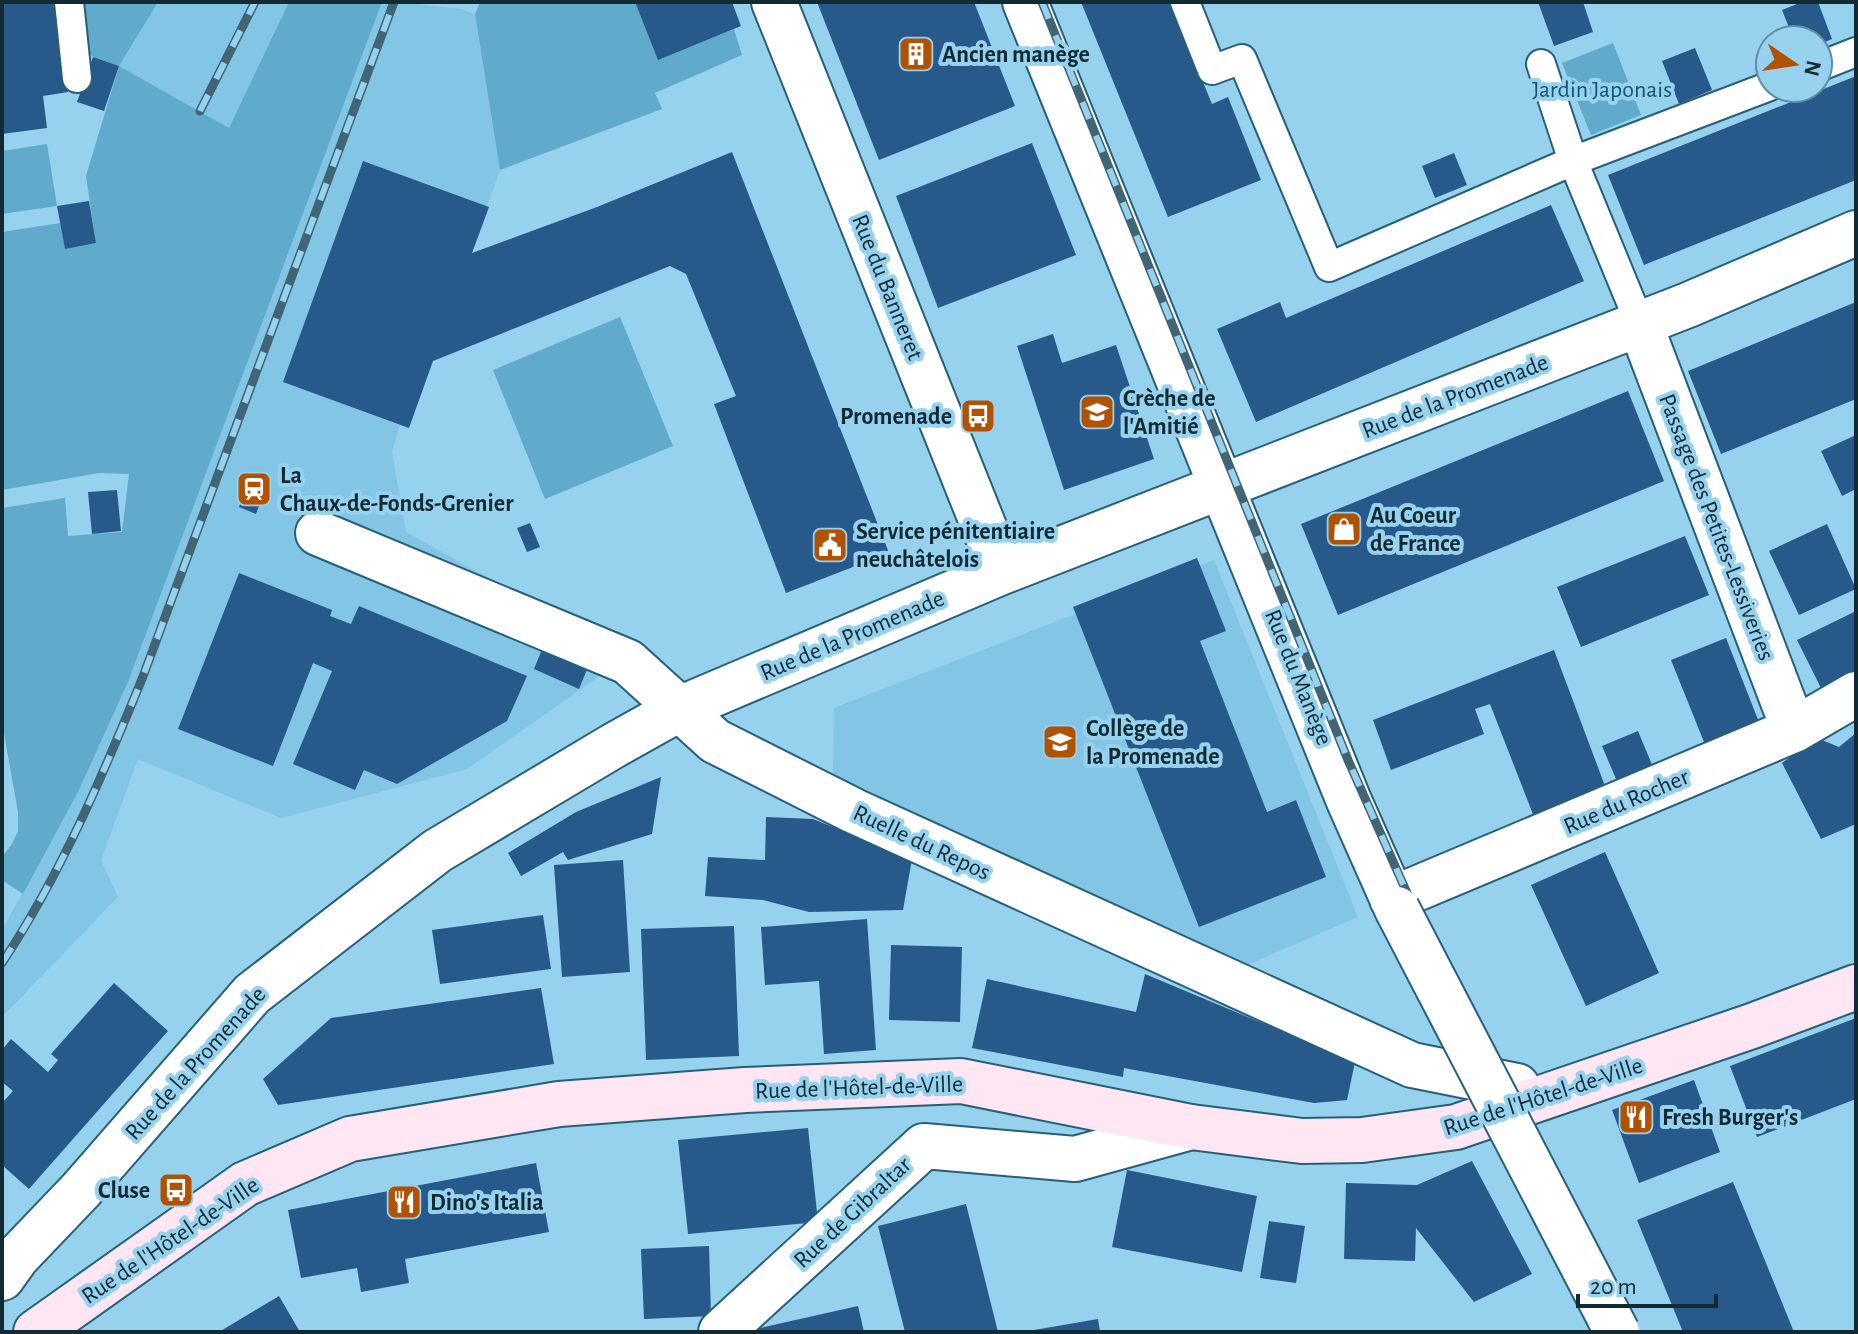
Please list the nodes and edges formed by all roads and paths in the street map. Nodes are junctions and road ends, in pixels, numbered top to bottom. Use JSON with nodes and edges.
{"nodes":[{"id":1,"x":69,"y":2,"type":"edge"},
{"id":2,"x":774,"y":2,"type":"edge"},
{"id":3,"x":1025,"y":2,"type":"edge"},
{"id":4,"x":1185,"y":2,"type":"edge"},
{"id":5,"x":1856,"y":52,"type":"edge"},
{"id":6,"x":1834,"y":61,"type":"edge"},
{"id":7,"x":1541,"y":64,"type":"dead end"},
{"id":8,"x":77,"y":78,"type":"dead end"},
{"id":9,"x":1754,"y":92,"type":"edge"},
{"id":10,"x":1573,"y":161,"type":"junction"},
{"id":11,"x":1856,"y":233,"type":"edge"},
{"id":12,"x":1640,"y":324,"type":"junction"},
{"id":13,"x":1223,"y":487,"type":"junction"},
{"id":14,"x":318,"y":533,"type":"dead end"},
{"id":15,"x":1002,"y":572,"type":"junction"},
{"id":16,"x":1856,"y":694,"type":"edge"},
{"id":17,"x":679,"y":709,"type":"junction"},
{"id":18,"x":1794,"y":730,"type":"junction"},
{"id":19,"x":1395,"y":904,"type":"junction"},
{"id":20,"x":1856,"y":987,"type":"edge"},
{"id":21,"x":1555,"y":1094,"type":"junction"},
{"id":22,"x":1191,"y":1127,"type":"junction"},
{"id":23,"x":2,"y":1278,"type":"edge"},
{"id":24,"x":36,"y":1332,"type":"edge"},
{"id":25,"x":721,"y":1332,"type":"edge"},
{"id":26,"x":1617,"y":1332,"type":"edge"}],
"edges":[{"from":1,"to":8,"type":"lane"},
{"from":2,"to":15,"type":"street","name":"Rue du Banneret"},
{"from":3,"to":13,"type":"street","name":"Rue du Manège"},
{"from":4,"to":10,"type":"lane"},
{"from":5,"to":6,"type":"lane"},
{"from":7,"to":10,"type":"lane"},
{"from":9,"to":10,"type":"lane"},
{"from":10,"to":12,"type":"lane"},
{"from":11,"to":12,"type":"street","name":"Rue de la Promenade"},
{"from":12,"to":13,"type":"street","name":"Rue de la Promenade"},
{"from":12,"to":18,"type":"street","name":"Passage des Petites-Lessiveries"},
{"from":13,"to":15,"type":"street","name":"Rue de la Promenade"},
{"from":13,"to":19,"type":"street","name":"Rue du Manège"},
{"from":14,"to":17,"type":"street","name":"Ruelle du Repos"},
{"from":15,"to":17,"type":"street","name":"Rue de la Promenade"},
{"from":16,"to":18,"type":"street","name":"Rue du Rocher"},
{"from":17,"to":21,"type":"street","name":"Ruelle du Repos"},
{"from":17,"to":23,"type":"street","name":"Rue de la Promenade"},
{"from":18,"to":19,"type":"street","name":"Rue du Rocher"},
{"from":19,"to":26,"type":"street","name":"Rue du Manège","bridge":true},
{"from":20,"to":21,"type":"main road","name":"Rue de l'Hôtel-de-Ville"},
{"from":21,"to":22,"type":"main road","name":"Rue de l'Hôtel-de-Ville"},
{"from":22,"to":24,"type":"main road","name":"Rue de l'Hôtel-de-Ville"},
{"from":22,"to":25,"type":"street","name":"Rue de Gibraltar"}]}
